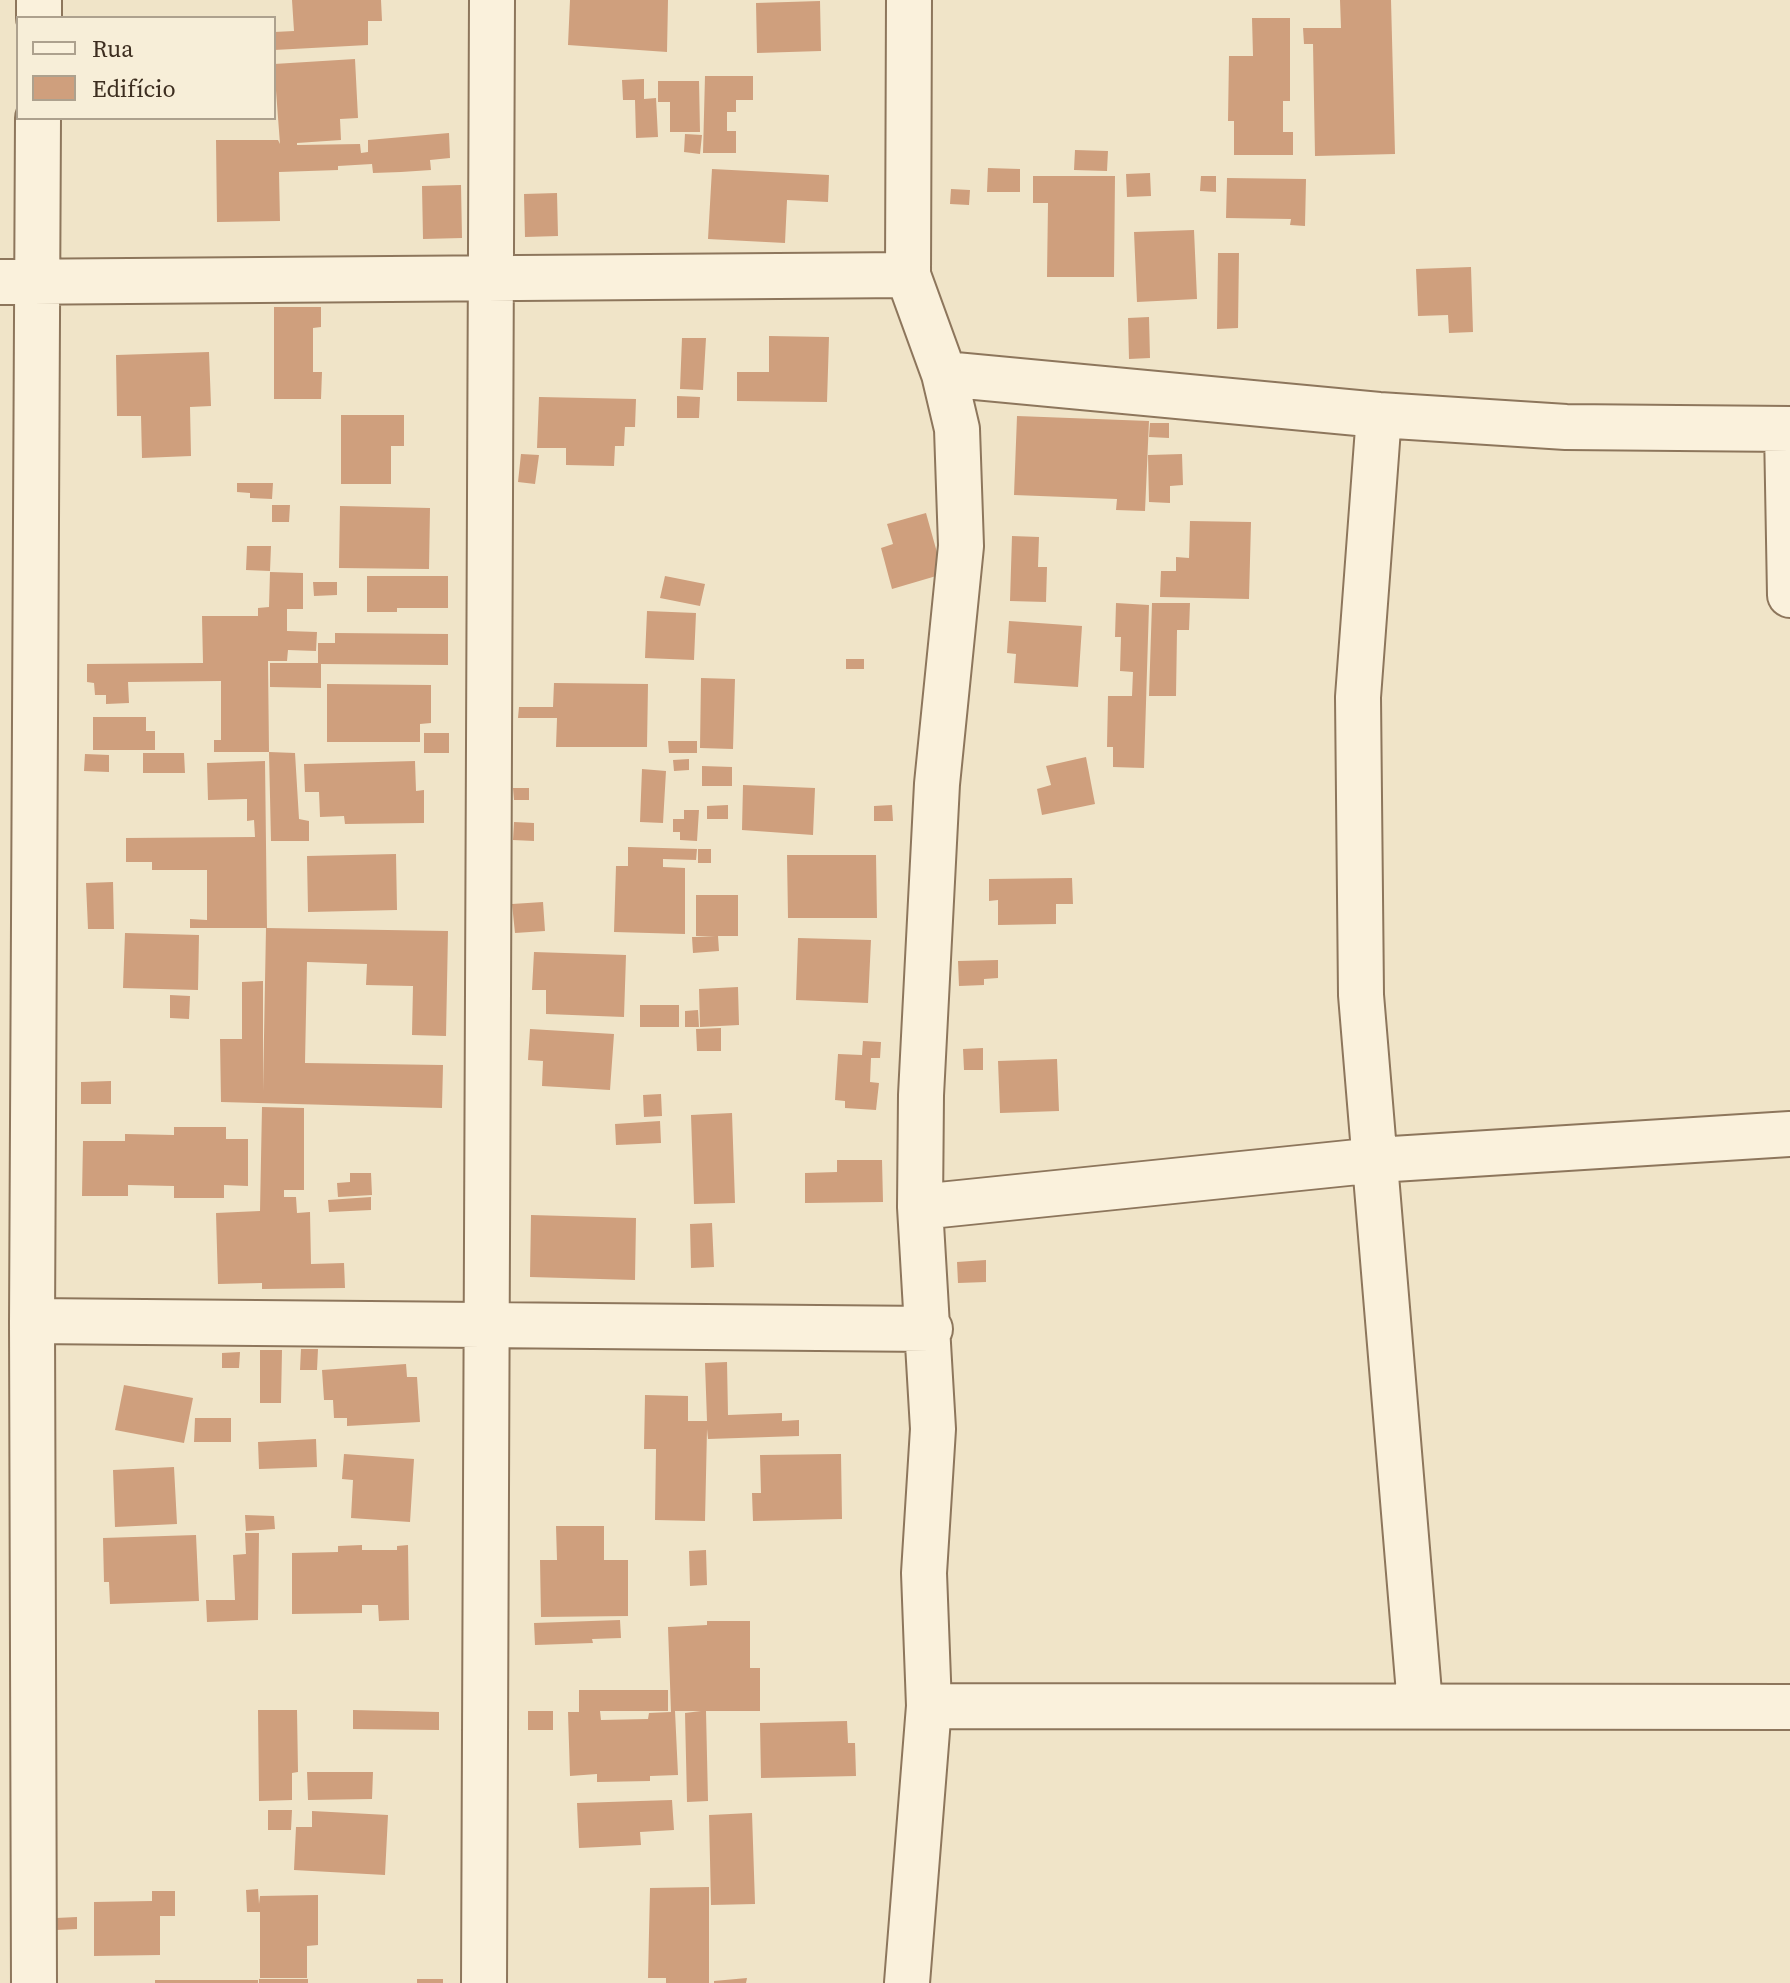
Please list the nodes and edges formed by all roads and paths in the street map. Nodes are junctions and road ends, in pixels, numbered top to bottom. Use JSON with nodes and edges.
{"nodes":[{"id":1,"x":492,"y":0,"type":"edge"},
{"id":2,"x":909,"y":0,"type":"edge"},
{"id":3,"x":38,"y":120,"type":"edge"},
{"id":4,"x":908,"y":275,"type":"junction"},
{"id":5,"x":493,"y":279,"type":"junction"},
{"id":6,"x":18,"y":282,"type":"edge"},
{"id":7,"x":944,"y":374,"type":"junction"},
{"id":8,"x":1379,"y":415,"type":"junction"},
{"id":9,"x":1788,"y":429,"type":"edge"},
{"id":10,"x":1790,"y":595,"type":"edge"},
{"id":11,"x":1790,"y":1134,"type":"edge"},
{"id":12,"x":1377,"y":1160,"type":"junction"},
{"id":13,"x":920,"y":1207,"type":"junction"},
{"id":14,"x":32,"y":1321,"type":"junction"},
{"id":15,"x":486,"y":1323,"type":"junction"},
{"id":16,"x":930,"y":1329,"type":"junction"},
{"id":17,"x":1420,"y":1705,"type":"junction"},
{"id":18,"x":929,"y":1706,"type":"junction"},
{"id":19,"x":1790,"y":1707,"type":"edge"},
{"id":20,"x":34,"y":1983,"type":"edge"},
{"id":21,"x":484,"y":1983,"type":"edge"},
{"id":22,"x":907,"y":1983,"type":"edge"}],
"edges":[{"from":1,"to":5,"type":"street"},
{"from":2,"to":4,"type":"street"},
{"from":3,"to":6,"type":"street"},
{"from":4,"to":5,"type":"street"},
{"from":4,"to":7,"type":"street"},
{"from":5,"to":6,"type":"street"},
{"from":5,"to":15,"type":"street"},
{"from":6,"to":14,"type":"street"},
{"from":7,"to":8,"type":"street"},
{"from":7,"to":13,"type":"street"},
{"from":8,"to":9,"type":"street"},
{"from":8,"to":12,"type":"street"},
{"from":9,"to":10,"type":"street"},
{"from":11,"to":12,"type":"street"},
{"from":12,"to":13,"type":"street"},
{"from":12,"to":17,"type":"street"},
{"from":13,"to":16,"type":"street"},
{"from":14,"to":15,"type":"street"},
{"from":14,"to":20,"type":"street"},
{"from":15,"to":16,"type":"street"},
{"from":15,"to":21,"type":"street"},
{"from":16,"to":18,"type":"street"},
{"from":17,"to":18,"type":"street"},
{"from":17,"to":19,"type":"street"},
{"from":18,"to":22,"type":"street"}]}
